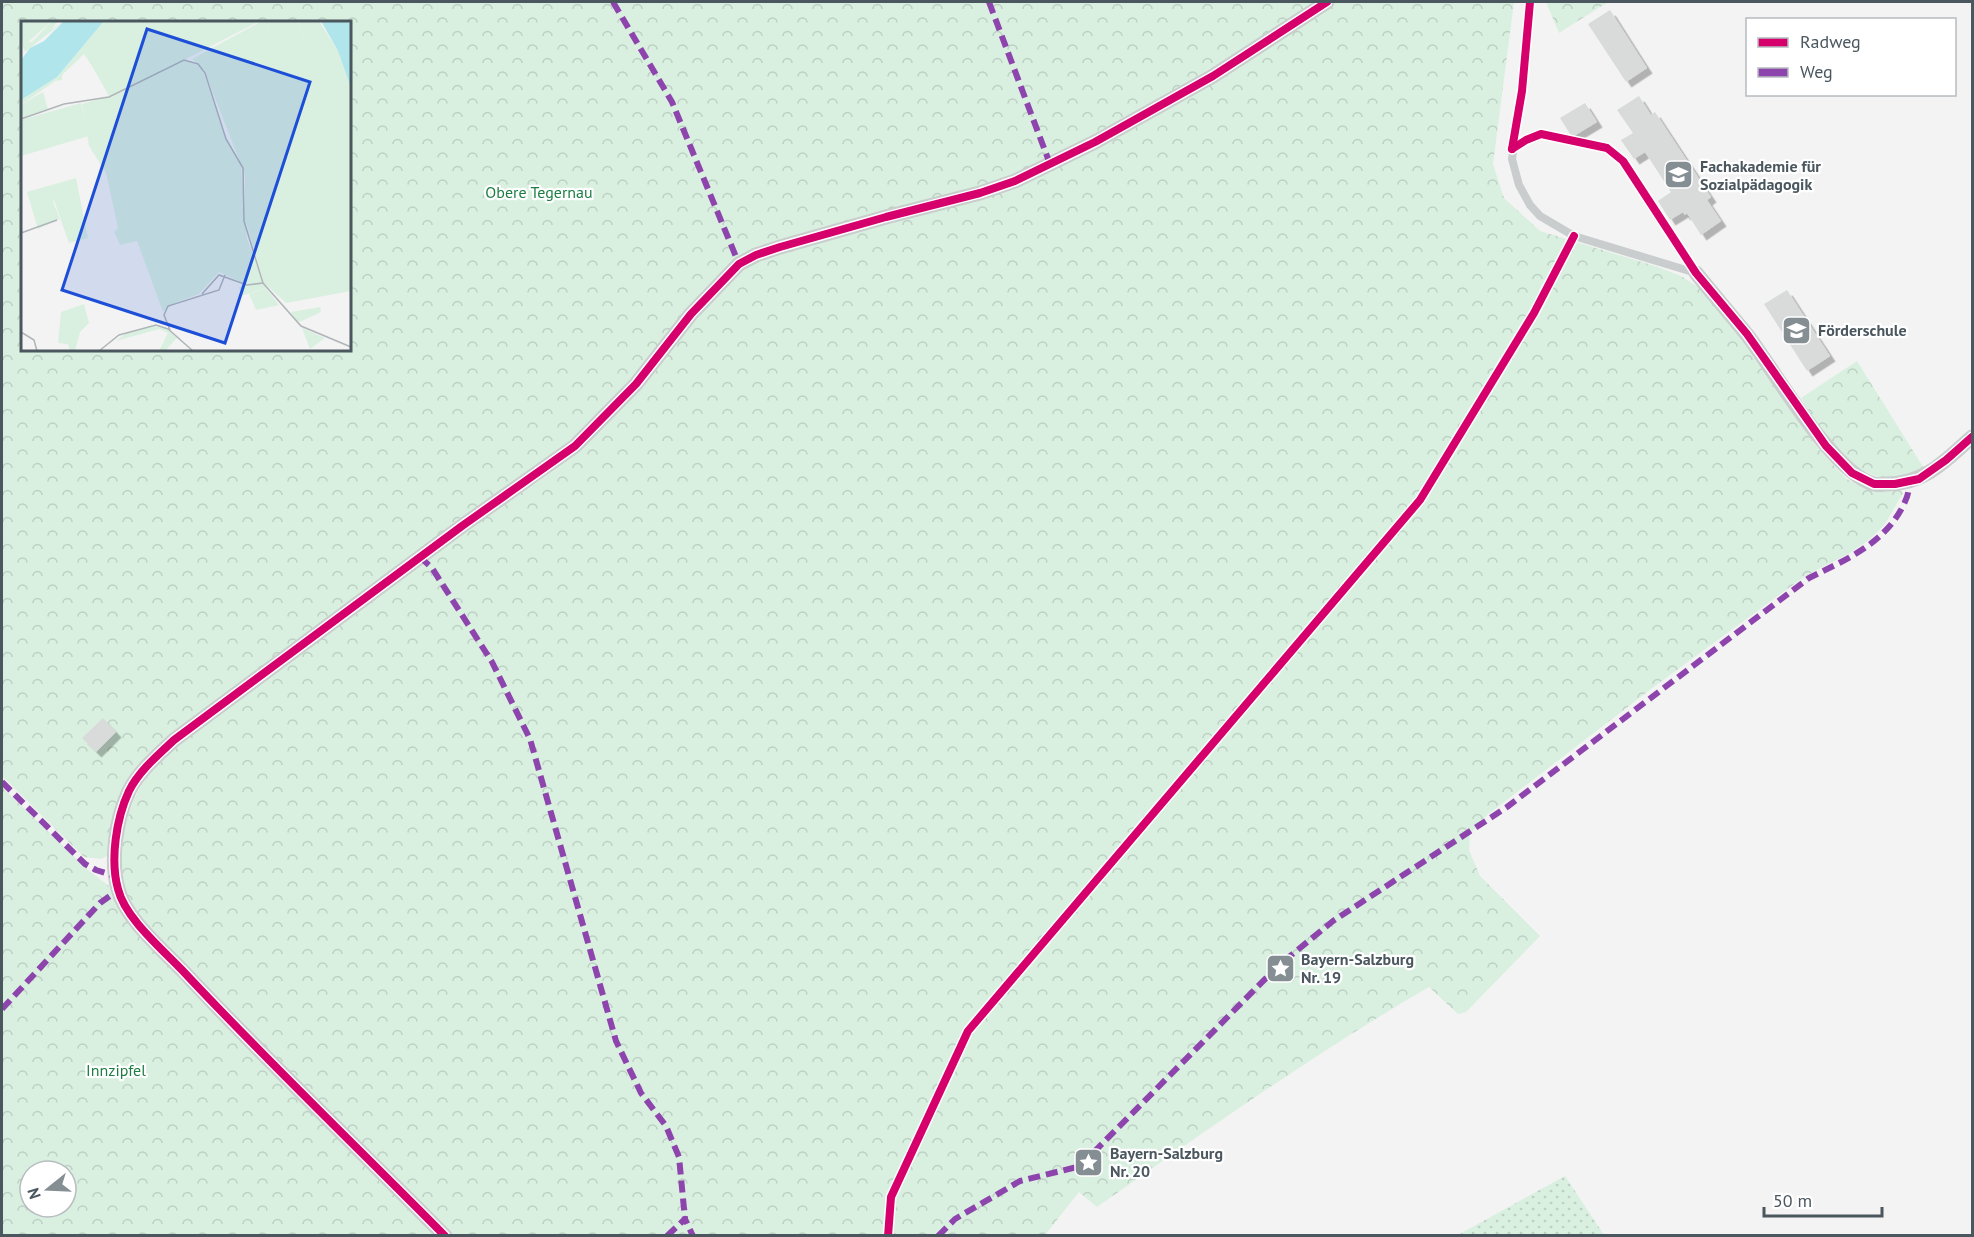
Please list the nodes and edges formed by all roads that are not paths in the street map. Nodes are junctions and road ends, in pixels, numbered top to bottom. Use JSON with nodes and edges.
{"nodes":[{"id":1,"x":1327,"y":2,"type":"edge"},
{"id":2,"x":1530,"y":2,"type":"edge"},
{"id":3,"x":1512,"y":149,"type":"junction"},
{"id":4,"x":1696,"y":273,"type":"junction"},
{"id":5,"x":1972,"y":437,"type":"edge"},
{"id":6,"x":445,"y":1236,"type":"edge"}],
"edges":[{"from":1,"to":6,"type":"street"},
{"from":2,"to":3,"type":"lane"},
{"from":3,"to":4,"type":"lane"},
{"from":3,"to":4,"type":"lane"},
{"from":4,"to":5,"type":"street"}]}
